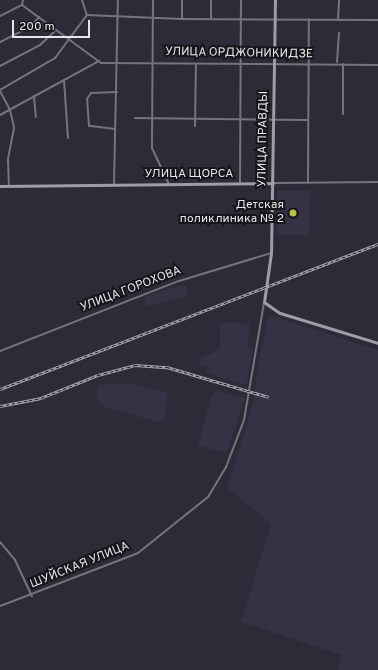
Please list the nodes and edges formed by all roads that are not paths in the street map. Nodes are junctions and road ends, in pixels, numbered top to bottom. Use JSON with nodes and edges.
{"nodes":[{"id":1,"x":23,"y":0,"type":"edge"},
{"id":2,"x":82,"y":0,"type":"edge"},
{"id":3,"x":118,"y":0,"type":"edge"},
{"id":4,"x":154,"y":0,"type":"edge"},
{"id":5,"x":182,"y":0,"type":"edge"},
{"id":6,"x":211,"y":0,"type":"edge"},
{"id":7,"x":241,"y":0,"type":"edge"},
{"id":8,"x":275,"y":0,"type":"edge"},
{"id":9,"x":339,"y":0,"type":"edge"},
{"id":10,"x":22,"y":5,"type":"junction"},
{"id":11,"x":87,"y":15,"type":"junction"},
{"id":12,"x":0,"y":16,"type":"edge"},
{"id":13,"x":39,"y":17,"type":"junction"},
{"id":14,"x":118,"y":17,"type":"junction"},
{"id":15,"x":153,"y":18,"type":"junction"},
{"id":16,"x":211,"y":18,"type":"junction"},
{"id":17,"x":241,"y":18,"type":"junction"},
{"id":18,"x":182,"y":19,"type":"junction"},
{"id":19,"x":275,"y":19,"type":"junction"},
{"id":20,"x":310,"y":19,"type":"junction"},
{"id":21,"x":338,"y":20,"type":"junction"},
{"id":22,"x":378,"y":20,"type":"edge"},
{"id":23,"x":56,"y":30,"type":"junction"},
{"id":24,"x":339,"y":33,"type":"dead end"},
{"id":25,"x":69,"y":40,"type":"junction"},
{"id":26,"x":0,"y":42,"type":"edge"},
{"id":27,"x":100,"y":62,"type":"junction"},
{"id":28,"x":153,"y":62,"type":"junction"},
{"id":29,"x":337,"y":62,"type":"dead end"},
{"id":30,"x":118,"y":63,"type":"junction"},
{"id":31,"x":240,"y":64,"type":"junction"},
{"id":32,"x":275,"y":64,"type":"junction"},
{"id":33,"x":308,"y":64,"type":"junction"},
{"id":34,"x":343,"y":64,"type":"junction"},
{"id":35,"x":196,"y":65,"type":"dead end"},
{"id":36,"x":378,"y":65,"type":"edge"},
{"id":37,"x":0,"y":66,"type":"edge"},
{"id":38,"x":64,"y":80,"type":"junction"},
{"id":39,"x":0,"y":90,"type":"edge"},
{"id":40,"x":117,"y":92,"type":"junction"},
{"id":41,"x":34,"y":96,"type":"junction"},
{"id":42,"x":10,"y":110,"type":"junction"},
{"id":43,"x":343,"y":114,"type":"dead end"},
{"id":44,"x":0,"y":115,"type":"edge"},
{"id":45,"x":36,"y":117,"type":"dead end"},
{"id":46,"x":135,"y":118,"type":"dead end"},
{"id":47,"x":153,"y":118,"type":"junction"},
{"id":48,"x":195,"y":119,"type":"junction"},
{"id":49,"x":241,"y":119,"type":"junction"},
{"id":50,"x":274,"y":120,"type":"junction"},
{"id":51,"x":308,"y":120,"type":"junction"},
{"id":52,"x":195,"y":126,"type":"dead end"},
{"id":53,"x":115,"y":129,"type":"junction"},
{"id":54,"x":68,"y":138,"type":"dead end"},
{"id":55,"x":378,"y":182,"type":"edge"},
{"id":56,"x":240,"y":183,"type":"junction"},
{"id":57,"x":273,"y":183,"type":"junction"},
{"id":58,"x":308,"y":183,"type":"junction"},
{"id":59,"x":114,"y":184,"type":"junction"},
{"id":60,"x":169,"y":184,"type":"junction"},
{"id":61,"x":9,"y":185,"type":"junction"},
{"id":62,"x":0,"y":186,"type":"edge"},
{"id":63,"x":271,"y":253,"type":"junction"},
{"id":64,"x":264,"y":302,"type":"junction"},
{"id":65,"x":378,"y":343,"type":"edge"},
{"id":66,"x":0,"y":351,"type":"edge"},
{"id":67,"x":0,"y":542,"type":"edge"},
{"id":68,"x":32,"y":596,"type":"junction"},
{"id":69,"x":0,"y":606,"type":"edge"}],
"edges":[{"from":1,"to":10,"type":"street"},
{"from":2,"to":11,"type":"street"},
{"from":3,"to":14,"type":"street"},
{"from":4,"to":15,"type":"street"},
{"from":5,"to":18,"type":"street"},
{"from":6,"to":16,"type":"street"},
{"from":7,"to":17,"type":"street"},
{"from":8,"to":19,"type":"street","name":"УЛИЦА ПРАВДЫ"},
{"from":9,"to":21,"type":"street"},
{"from":10,"to":12,"type":"street"},
{"from":10,"to":13,"type":"street"},
{"from":11,"to":14,"type":"street"},
{"from":11,"to":25,"type":"street"},
{"from":13,"to":23,"type":"street"},
{"from":13,"to":26,"type":"street"},
{"from":14,"to":15,"type":"street"},
{"from":14,"to":30,"type":"street"},
{"from":15,"to":18,"type":"street"},
{"from":15,"to":28,"type":"street"},
{"from":16,"to":17,"type":"street"},
{"from":16,"to":18,"type":"street"},
{"from":17,"to":19,"type":"street"},
{"from":17,"to":31,"type":"street"},
{"from":19,"to":20,"type":"street"},
{"from":19,"to":32,"type":"street","name":"УЛИЦА ПРАВДЫ"},
{"from":20,"to":21,"type":"street"},
{"from":20,"to":33,"type":"street"},
{"from":21,"to":22,"type":"street"},
{"from":23,"to":25,"type":"street"},
{"from":23,"to":37,"type":"street"},
{"from":24,"to":29,"type":"street"},
{"from":25,"to":27,"type":"street"},
{"from":25,"to":39,"type":"street"},
{"from":27,"to":30,"type":"street","name":"УЛИЦА ОРДЖОНИКИДЗЕ"},
{"from":27,"to":38,"type":"street","name":"УЛИЦА ОРДЖОНИКИДЗЕ"},
{"from":28,"to":30,"type":"street","name":"УЛИЦА ОРДЖОНИКИДЗЕ"},
{"from":28,"to":31,"type":"street","name":"УЛИЦА ОРДЖОНИКИДЗЕ"},
{"from":28,"to":47,"type":"street"},
{"from":30,"to":40,"type":"street"},
{"from":31,"to":32,"type":"street","name":"УЛИЦА ОРДЖОНИКИДЗЕ"},
{"from":31,"to":49,"type":"street"},
{"from":32,"to":33,"type":"street","name":"УЛИЦА ОРДЖОНИКИДЗЕ"},
{"from":32,"to":50,"type":"street","name":"УЛИЦА ПРАВДЫ"},
{"from":33,"to":34,"type":"street","name":"УЛИЦА ОРДЖОНИКИДЗЕ"},
{"from":33,"to":51,"type":"street"},
{"from":34,"to":36,"type":"street","name":"УЛИЦА ОРДЖОНИКИДЗЕ"},
{"from":34,"to":43,"type":"street"},
{"from":35,"to":48,"type":"street"},
{"from":38,"to":41,"type":"street","name":"УЛИЦА ОРДЖОНИКИДЗЕ"},
{"from":38,"to":54,"type":"street"},
{"from":39,"to":42,"type":"street"},
{"from":40,"to":53,"type":"street"},
{"from":40,"to":53,"type":"street"},
{"from":41,"to":42,"type":"street","name":"УЛИЦА ОРДЖОНИКИДЗЕ"},
{"from":41,"to":45,"type":"street"},
{"from":42,"to":44,"type":"street","name":"УЛИЦА ОРДЖОНИКИДЗЕ"},
{"from":42,"to":61,"type":"street"},
{"from":46,"to":47,"type":"street"},
{"from":47,"to":48,"type":"street"},
{"from":47,"to":60,"type":"street"},
{"from":48,"to":49,"type":"street"},
{"from":48,"to":52,"type":"street"},
{"from":49,"to":50,"type":"street"},
{"from":49,"to":56,"type":"street"},
{"from":50,"to":51,"type":"street"},
{"from":50,"to":57,"type":"street","name":"УЛИЦА ПРАВДЫ"},
{"from":51,"to":58,"type":"street"},
{"from":53,"to":59,"type":"street"},
{"from":55,"to":58,"type":"street","name":"УЛИЦА ЩОРСА"},
{"from":56,"to":57,"type":"street","name":"УЛИЦА ЩОРСА"},
{"from":56,"to":60,"type":"street","name":"УЛИЦА ЩОРСА"},
{"from":57,"to":58,"type":"street","name":"УЛИЦА ЩОРСА"},
{"from":57,"to":63,"type":"street","name":"УЛИЦА ПРАВДЫ"},
{"from":59,"to":60,"type":"street","name":"УЛИЦА ЩОРСА"},
{"from":59,"to":61,"type":"street","name":"УЛИЦА ЩОРСА"},
{"from":61,"to":62,"type":"street","name":"УЛИЦА ЩОРСА"},
{"from":63,"to":64,"type":"street","name":"УЛИЦА ПРАВДЫ"},
{"from":63,"to":66,"type":"street","name":"УЛИЦА ГОРОХОВА"},
{"from":64,"to":65,"type":"street"},
{"from":64,"to":68,"type":"street","name":"ШУЙСКАЯ УЛИЦА"},
{"from":67,"to":68,"type":"street"},
{"from":68,"to":69,"type":"street","name":"ШУЙСКАЯ УЛИЦА"}]}
